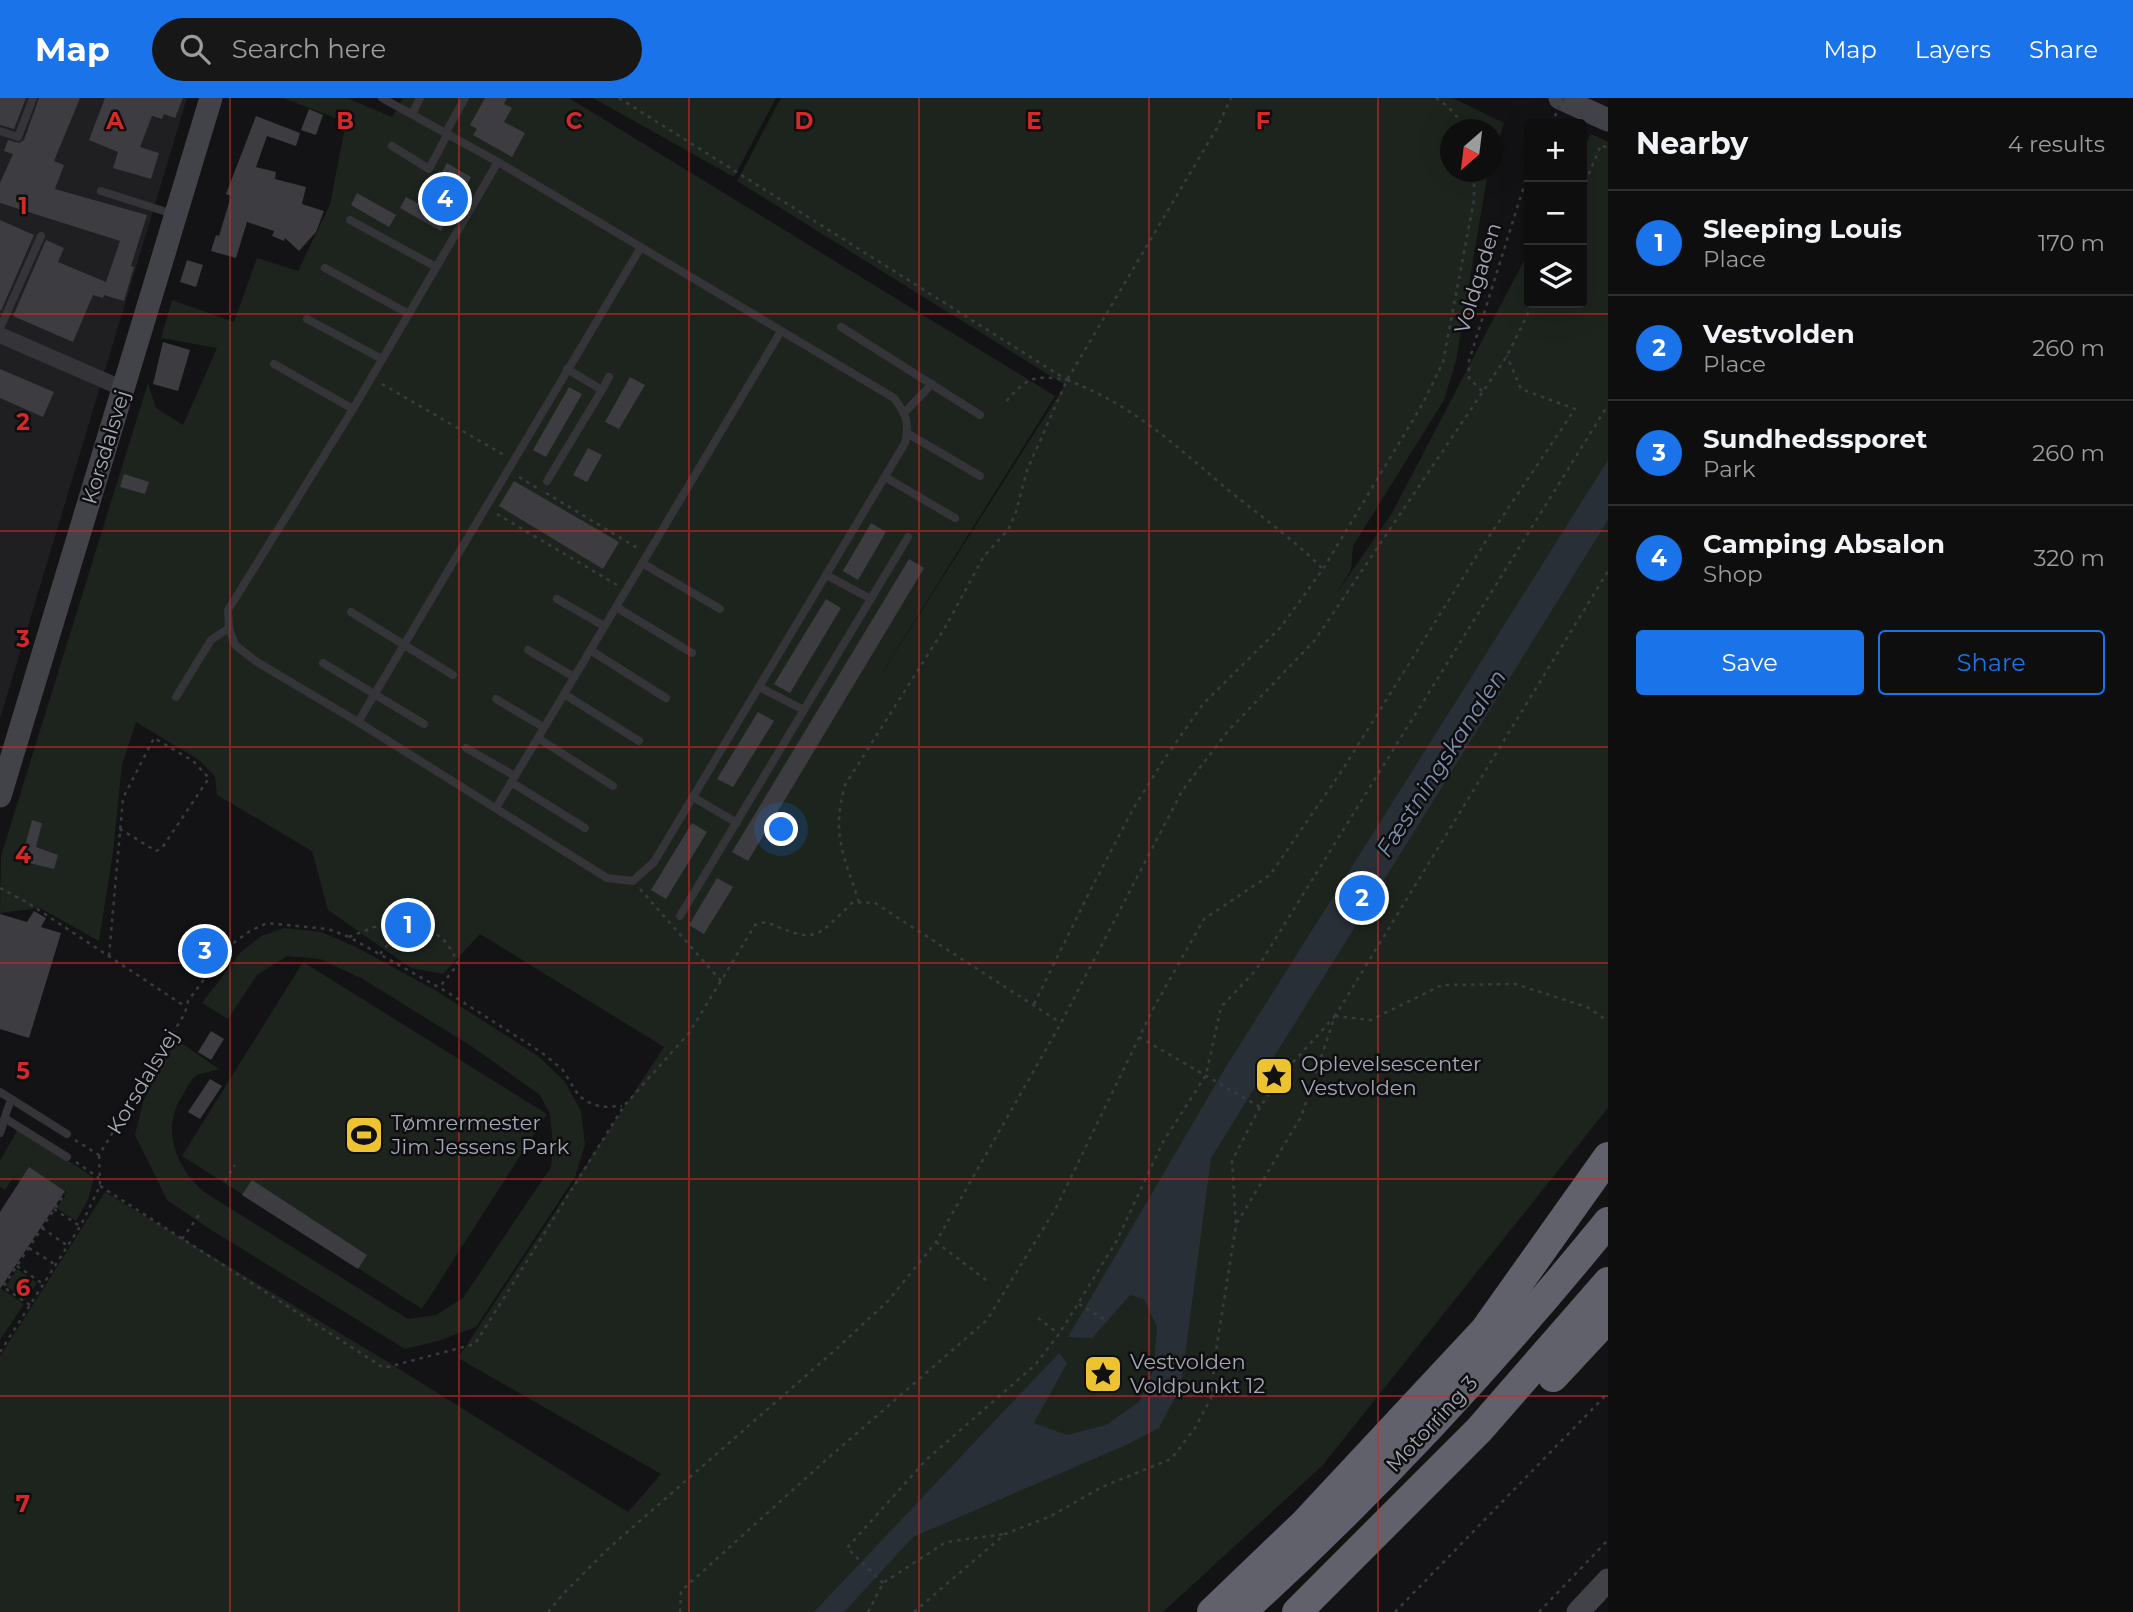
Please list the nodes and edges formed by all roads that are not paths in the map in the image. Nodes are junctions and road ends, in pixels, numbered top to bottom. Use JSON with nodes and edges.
{"nodes":[{"id":1,"x":33,"y":98,"type":"edge"},
{"id":2,"x":211,"y":98,"type":"edge"},
{"id":3,"x":382,"y":98,"type":"edge"},
{"id":4,"x":420,"y":98,"type":"edge"},
{"id":5,"x":464,"y":98,"type":"edge"},
{"id":6,"x":1562,"y":98,"type":"edge"},
{"id":7,"x":412,"y":114,"type":"junction"},
{"id":8,"x":1608,"y":120,"type":"edge"},
{"id":9,"x":0,"y":131,"type":"edge"},
{"id":10,"x":447,"y":133,"type":"junction"},
{"id":11,"x":392,"y":146,"type":"dead end"},
{"id":12,"x":498,"y":162,"type":"junction"},
{"id":13,"x":102,"y":191,"type":"dead end"},
{"id":14,"x":176,"y":215,"type":"junction"},
{"id":15,"x":350,"y":220,"type":"dead end"},
{"id":16,"x":41,"y":236,"type":"dead end"},
{"id":17,"x":641,"y":247,"type":"junction"},
{"id":18,"x":436,"y":267,"type":"junction"},
{"id":19,"x":324,"y":268,"type":"dead end"},
{"id":20,"x":409,"y":314,"type":"junction"},
{"id":21,"x":307,"y":319,"type":"dead end"},
{"id":22,"x":841,"y":327,"type":"dead end"},
{"id":23,"x":0,"y":328,"type":"edge"},
{"id":24,"x":781,"y":331,"type":"junction"},
{"id":25,"x":0,"y":335,"type":"edge"},
{"id":26,"x":382,"y":359,"type":"junction"},
{"id":27,"x":274,"y":364,"type":"dead end"},
{"id":28,"x":566,"y":369,"type":"junction"},
{"id":29,"x":609,"y":377,"type":"dead end"},
{"id":30,"x":932,"y":384,"type":"junction"},
{"id":31,"x":124,"y":389,"type":"junction"},
{"id":32,"x":601,"y":390,"type":"junction"},
{"id":33,"x":354,"y":408,"type":"junction"},
{"id":34,"x":905,"y":412,"type":"junction"},
{"id":35,"x":980,"y":415,"type":"dead end"},
{"id":36,"x":907,"y":433,"type":"junction"},
{"id":37,"x":980,"y":476,"type":"dead end"},
{"id":38,"x":885,"y":477,"type":"junction"},
{"id":39,"x":547,"y":481,"type":"dead end"},
{"id":40,"x":955,"y":518,"type":"dead end"},
{"id":41,"x":908,"y":537,"type":"dead end"},
{"id":42,"x":642,"y":563,"type":"junction"},
{"id":43,"x":826,"y":575,"type":"junction"},
{"id":44,"x":557,"y":598,"type":"dead end"},
{"id":45,"x":871,"y":599,"type":"junction"},
{"id":46,"x":616,"y":607,"type":"junction"},
{"id":47,"x":720,"y":609,"type":"dead end"},
{"id":48,"x":351,"y":612,"type":"dead end"},
{"id":49,"x":604,"y":626,"type":"junction"},
{"id":50,"x":229,"y":628,"type":"junction"},
{"id":51,"x":403,"y":644,"type":"junction"},
{"id":52,"x":528,"y":650,"type":"dead end"},
{"id":53,"x":590,"y":650,"type":"junction"},
{"id":54,"x":692,"y":653,"type":"dead end"},
{"id":55,"x":323,"y":663,"type":"dead end"},
{"id":56,"x":453,"y":675,"type":"dead end"},
{"id":57,"x":574,"y":677,"type":"junction"},
{"id":58,"x":760,"y":687,"type":"junction"},
{"id":59,"x":564,"y":694,"type":"junction"},
{"id":60,"x":373,"y":695,"type":"junction"},
{"id":61,"x":176,"y":697,"type":"dead end"},
{"id":62,"x":666,"y":698,"type":"dead end"},
{"id":63,"x":496,"y":699,"type":"dead end"},
{"id":64,"x":804,"y":710,"type":"junction"},
{"id":65,"x":358,"y":722,"type":"junction"},
{"id":66,"x":424,"y":724,"type":"dead end"},
{"id":67,"x":543,"y":727,"type":"junction"},
{"id":68,"x":537,"y":738,"type":"junction"},
{"id":69,"x":639,"y":741,"type":"dead end"},
{"id":70,"x":466,"y":748,"type":"dead end"},
{"id":71,"x":513,"y":779,"type":"junction"},
{"id":72,"x":613,"y":786,"type":"dead end"},
{"id":73,"x":0,"y":796,"type":"edge"},
{"id":74,"x":693,"y":797,"type":"junction"},
{"id":75,"x":496,"y":808,"type":"junction"},
{"id":76,"x":737,"y":822,"type":"junction"},
{"id":77,"x":585,"y":828,"type":"dead end"},
{"id":78,"x":680,"y":916,"type":"dead end"},
{"id":79,"x":0,"y":1092,"type":"edge"},
{"id":80,"x":12,"y":1100,"type":"junction"},
{"id":81,"x":6,"y":1119,"type":"junction"},
{"id":82,"x":0,"y":1133,"type":"edge"},
{"id":83,"x":67,"y":1134,"type":"road end"},
{"id":84,"x":67,"y":1157,"type":"road end"},
{"id":85,"x":1608,"y":1157,"type":"edge"},
{"id":86,"x":1608,"y":1222,"type":"edge"},
{"id":87,"x":1608,"y":1282,"type":"edge"},
{"id":88,"x":1608,"y":1318,"type":"edge"},
{"id":89,"x":1479,"y":1430,"type":"junction"},
{"id":90,"x":1608,"y":1580,"type":"edge"},
{"id":91,"x":1212,"y":1612,"type":"edge"},
{"id":92,"x":1241,"y":1612,"type":"edge"},
{"id":93,"x":1297,"y":1612,"type":"edge"},
{"id":94,"x":1578,"y":1612,"type":"edge"}],
"edges":[{"from":1,"to":9,"type":"lane"},
{"from":2,"to":14,"type":"street","name":"Korsdalsvej"},
{"from":3,"to":7,"type":"lane"},
{"from":4,"to":7,"type":"lane"},
{"from":5,"to":10,"type":"lane"},
{"from":6,"to":8,"type":"street"},
{"from":7,"to":10,"type":"lane"},
{"from":10,"to":11,"type":"lane"},
{"from":10,"to":12,"type":"lane"},
{"from":12,"to":17,"type":"lane"},
{"from":12,"to":18,"type":"lane"},
{"from":13,"to":14,"type":"lane"},
{"from":14,"to":31,"type":"street","name":"Korsdalsvej"},
{"from":15,"to":18,"type":"lane"},
{"from":16,"to":23,"type":"lane"},
{"from":17,"to":24,"type":"lane"},
{"from":17,"to":28,"type":"lane"},
{"from":18,"to":20,"type":"lane"},
{"from":19,"to":20,"type":"lane"},
{"from":20,"to":26,"type":"lane"},
{"from":21,"to":26,"type":"lane"},
{"from":22,"to":30,"type":"lane"},
{"from":24,"to":34,"type":"lane"},
{"from":24,"to":42,"type":"lane"},
{"from":25,"to":31,"type":"street"},
{"from":26,"to":33,"type":"lane"},
{"from":27,"to":33,"type":"lane"},
{"from":28,"to":32,"type":"lane"},
{"from":28,"to":51,"type":"lane"},
{"from":29,"to":32,"type":"lane"},
{"from":30,"to":34,"type":"lane"},
{"from":30,"to":35,"type":"lane"},
{"from":31,"to":73,"type":"street","name":"Korsdalsvej"},
{"from":32,"to":39,"type":"lane"},
{"from":33,"to":50,"type":"lane"},
{"from":34,"to":36,"type":"lane"},
{"from":36,"to":37,"type":"lane"},
{"from":36,"to":38,"type":"lane"},
{"from":38,"to":40,"type":"lane"},
{"from":38,"to":43,"type":"lane"},
{"from":41,"to":45,"type":"lane"},
{"from":42,"to":46,"type":"lane"},
{"from":42,"to":47,"type":"lane"},
{"from":43,"to":45,"type":"lane"},
{"from":43,"to":58,"type":"lane"},
{"from":44,"to":49,"type":"lane"},
{"from":45,"to":64,"type":"lane"},
{"from":46,"to":49,"type":"lane"},
{"from":46,"to":54,"type":"lane"},
{"from":48,"to":51,"type":"lane"},
{"from":49,"to":53,"type":"lane"},
{"from":50,"to":61,"type":"lane"},
{"from":50,"to":65,"type":"lane"},
{"from":51,"to":56,"type":"lane"},
{"from":51,"to":60,"type":"lane"},
{"from":52,"to":57,"type":"lane"},
{"from":53,"to":57,"type":"lane"},
{"from":53,"to":62,"type":"lane"},
{"from":55,"to":60,"type":"lane"},
{"from":57,"to":59,"type":"lane"},
{"from":58,"to":64,"type":"lane"},
{"from":58,"to":74,"type":"lane"},
{"from":59,"to":67,"type":"lane"},
{"from":59,"to":69,"type":"lane"},
{"from":60,"to":65,"type":"lane"},
{"from":60,"to":66,"type":"lane"},
{"from":63,"to":67,"type":"lane"},
{"from":64,"to":76,"type":"lane"},
{"from":65,"to":75,"type":"lane"},
{"from":67,"to":68,"type":"lane"},
{"from":68,"to":71,"type":"lane"},
{"from":68,"to":72,"type":"lane"},
{"from":70,"to":71,"type":"lane"},
{"from":71,"to":75,"type":"lane"},
{"from":71,"to":77,"type":"lane"},
{"from":74,"to":75,"type":"lane"},
{"from":74,"to":76,"type":"lane"},
{"from":76,"to":78,"type":"lane"},
{"from":79,"to":80,"type":"lane"},
{"from":80,"to":81,"type":"lane"},
{"from":80,"to":83,"type":"lane"},
{"from":81,"to":82,"type":"lane"},
{"from":81,"to":84,"type":"lane"},
{"from":85,"to":91,"type":"highway"},
{"from":86,"to":92,"type":"highway","name":"Motorring 3"},
{"from":87,"to":89,"type":"highway","name":"Motorring 3"},
{"from":88,"to":89,"type":"highway"},
{"from":89,"to":93,"type":"highway","name":"Motorring 3"},
{"from":90,"to":94,"type":"street"}]}
